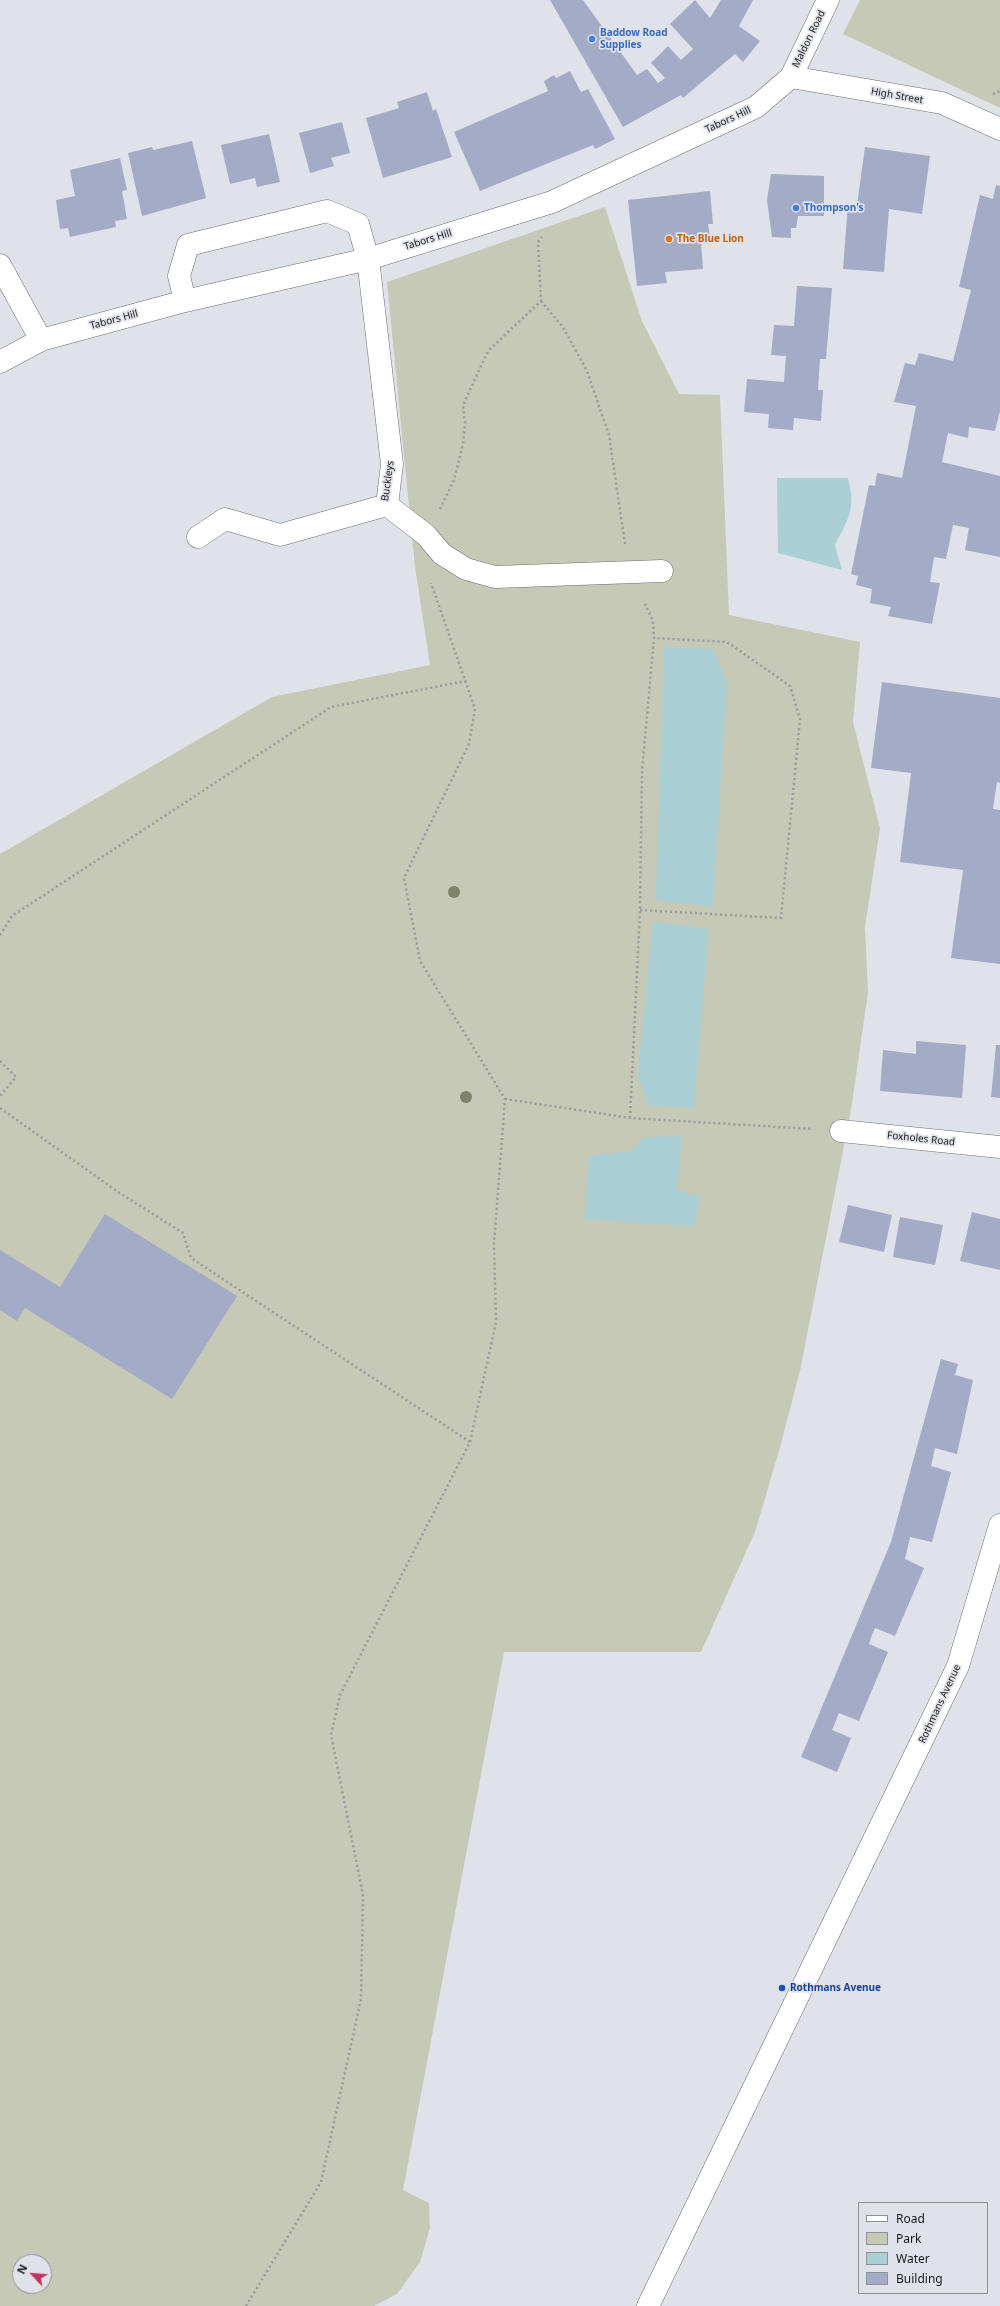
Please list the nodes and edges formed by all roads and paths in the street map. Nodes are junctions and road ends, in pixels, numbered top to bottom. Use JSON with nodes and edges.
{"nodes":[{"id":1,"x":828,"y":0,"type":"edge"},
{"id":2,"x":790,"y":77,"type":"junction"},
{"id":3,"x":1000,"y":129,"type":"edge"},
{"id":4,"x":552,"y":202,"type":"junction"},
{"id":5,"x":368,"y":259,"type":"junction"},
{"id":6,"x":0,"y":265,"type":"edge"},
{"id":7,"x":185,"y":301,"type":"junction"},
{"id":8,"x":541,"y":301,"type":"junction"},
{"id":9,"x":41,"y":340,"type":"junction"},
{"id":10,"x":0,"y":362,"type":"edge"},
{"id":11,"x":387,"y":505,"type":"junction"},
{"id":12,"x":426,"y":536,"type":"junction"},
{"id":13,"x":198,"y":537,"type":"dead end"},
{"id":14,"x":662,"y":571,"type":"dead end"},
{"id":15,"x":630,"y":572,"type":"junction"},
{"id":16,"x":429,"y":575,"type":"dead end"},
{"id":17,"x":654,"y":638,"type":"junction"},
{"id":18,"x":466,"y":681,"type":"junction"},
{"id":19,"x":640,"y":910,"type":"junction"},
{"id":20,"x":0,"y":935,"type":"edge"},
{"id":21,"x":0,"y":1061,"type":"edge"},
{"id":22,"x":0,"y":1096,"type":"edge"},
{"id":23,"x":505,"y":1099,"type":"junction"},
{"id":24,"x":0,"y":1108,"type":"edge"},
{"id":25,"x":630,"y":1118,"type":"junction"},
{"id":26,"x":815,"y":1129,"type":"dead end"},
{"id":27,"x":841,"y":1131,"type":"dead end"},
{"id":28,"x":1000,"y":1146,"type":"edge"},
{"id":29,"x":470,"y":1442,"type":"junction"},
{"id":30,"x":1000,"y":1525,"type":"edge"},
{"id":31,"x":246,"y":2306,"type":"edge"},
{"id":32,"x":648,"y":2306,"type":"edge"}],
"edges":[{"from":1,"to":2,"type":"street","name":"Maldon Road"},
{"from":2,"to":3,"type":"street","name":"High Street"},
{"from":2,"to":4,"type":"street","name":"Tabors Hill"},
{"from":4,"to":5,"type":"street","name":"Tabors Hill"},
{"from":4,"to":8,"type":"path"},
{"from":5,"to":7,"type":"street","name":"Tabors Hill"},
{"from":5,"to":7,"type":"street","name":"Buckleys"},
{"from":5,"to":11,"type":"street","name":"Buckleys"},
{"from":6,"to":9,"type":"street"},
{"from":7,"to":9,"type":"street","name":"Tabors Hill"},
{"from":8,"to":12,"type":"path"},
{"from":8,"to":15,"type":"path"},
{"from":9,"to":10,"type":"street","name":"Tabors Hill"},
{"from":11,"to":12,"type":"street"},
{"from":11,"to":13,"type":"street","name":"Buckleys"},
{"from":12,"to":15,"type":"street"},
{"from":14,"to":15,"type":"street"},
{"from":15,"to":17,"type":"path"},
{"from":16,"to":18,"type":"path"},
{"from":17,"to":19,"type":"path"},
{"from":17,"to":19,"type":"path"},
{"from":18,"to":20,"type":"path"},
{"from":18,"to":23,"type":"path"},
{"from":19,"to":25,"type":"path"},
{"from":21,"to":22,"type":"path"},
{"from":23,"to":25,"type":"path"},
{"from":23,"to":29,"type":"path"},
{"from":24,"to":29,"type":"path"},
{"from":25,"to":26,"type":"path"},
{"from":27,"to":28,"type":"street","name":"Foxholes Road"},
{"from":29,"to":31,"type":"path"},
{"from":30,"to":32,"type":"street","name":"Rothmans Avenue"}]}
